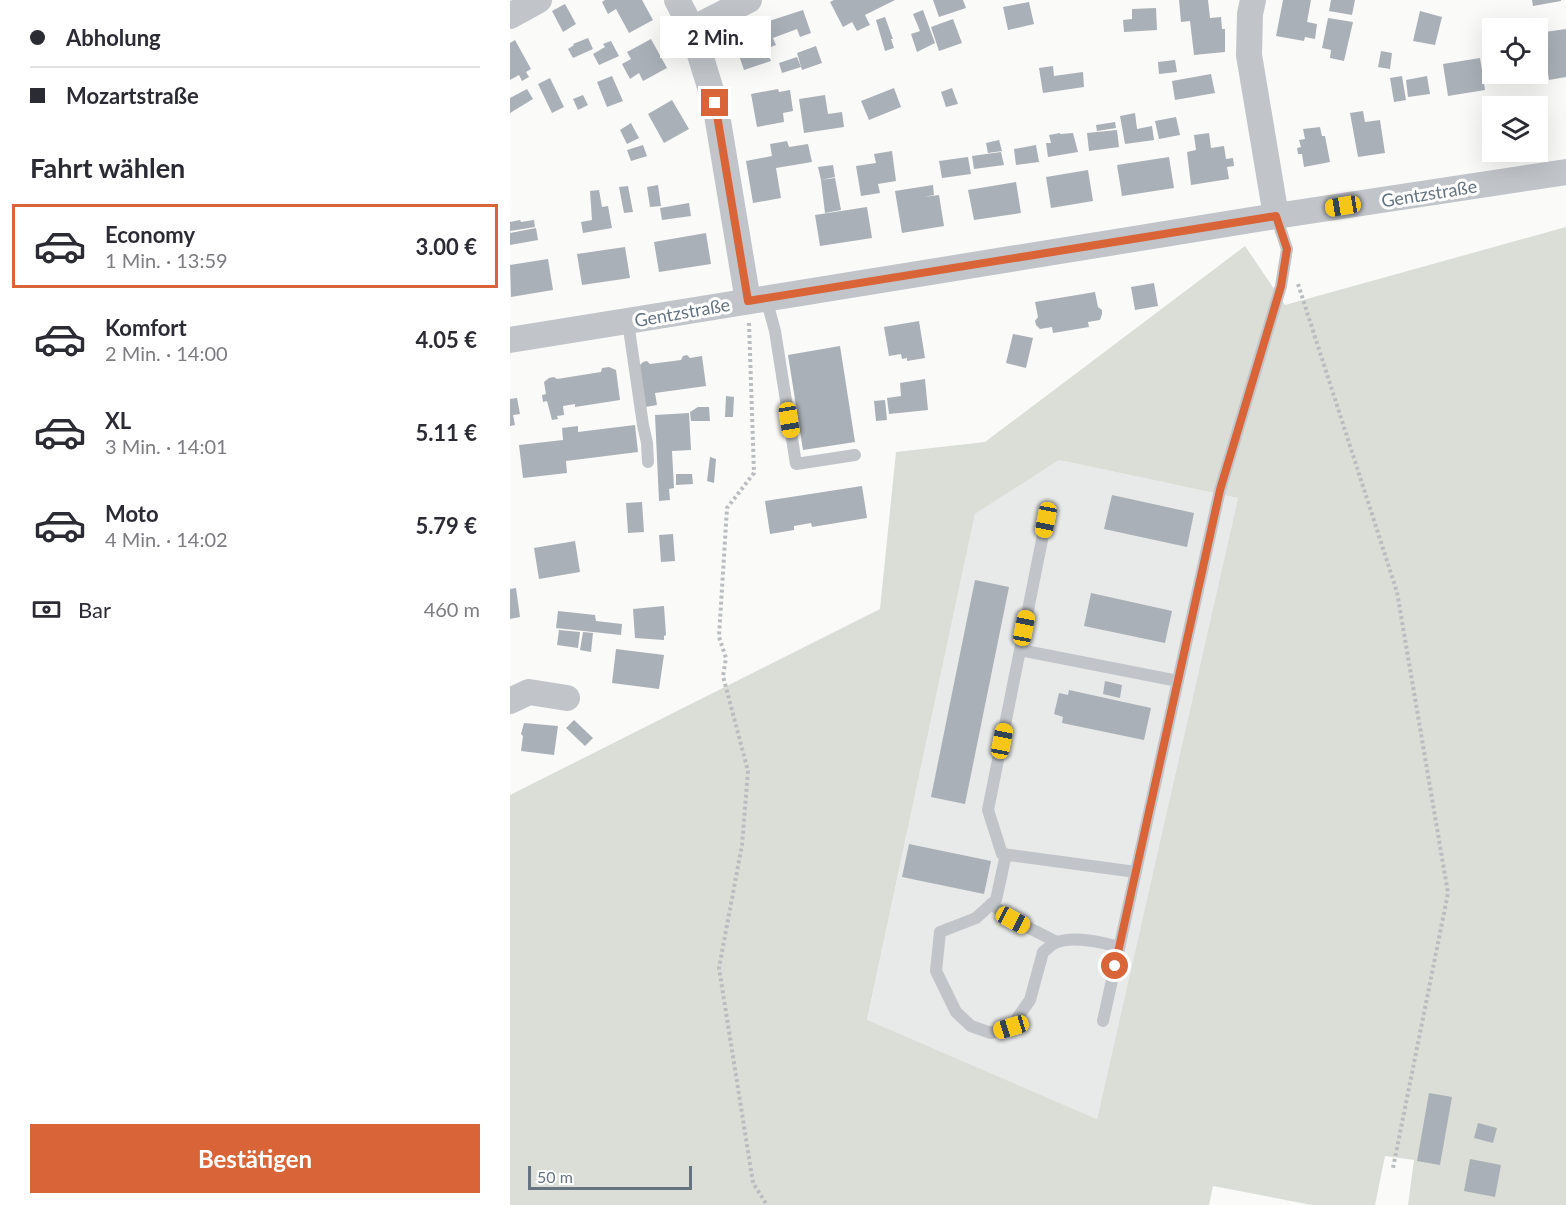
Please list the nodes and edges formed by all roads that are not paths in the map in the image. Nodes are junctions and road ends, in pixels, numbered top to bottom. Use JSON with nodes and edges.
{"nodes":[{"id":1,"x":539,"y":0,"type":"edge"},
{"id":2,"x":677,"y":0,"type":"edge"},
{"id":3,"x":749,"y":0,"type":"edge"},
{"id":4,"x":1253,"y":0,"type":"edge"},
{"id":5,"x":510,"y":16,"type":"edge"},
{"id":6,"x":693,"y":29,"type":"junction"},
{"id":7,"x":1566,"y":172,"type":"edge"},
{"id":8,"x":1276,"y":216,"type":"junction"},
{"id":9,"x":757,"y":299,"type":"junction"},
{"id":10,"x":628,"y":322,"type":"junction"},
{"id":11,"x":510,"y":340,"type":"edge"},
{"id":12,"x":855,"y":454,"type":"dead end"},
{"id":13,"x":648,"y":462,"type":"dead end"},
{"id":14,"x":1046,"y":520,"type":"dead end"},
{"id":15,"x":1020,"y":650,"type":"junction"},
{"id":16,"x":1178,"y":681,"type":"junction"},
{"id":17,"x":567,"y":698,"type":"dead end"},
{"id":18,"x":510,"y":701,"type":"edge"},
{"id":19,"x":1006,"y":854,"type":"junction"},
{"id":20,"x":1136,"y":872,"type":"junction"},
{"id":21,"x":991,"y":904,"type":"junction"},
{"id":22,"x":1057,"y":942,"type":"junction"},
{"id":23,"x":1119,"y":947,"type":"junction"},
{"id":24,"x":1103,"y":1021,"type":"dead end"}],
"edges":[{"from":1,"to":5,"type":"street"},
{"from":2,"to":6,"type":"street"},
{"from":3,"to":6,"type":"street"},
{"from":4,"to":8,"type":"street"},
{"from":6,"to":9,"type":"street"},
{"from":7,"to":8,"type":"street","name":"Gentzstraße"},
{"from":8,"to":9,"type":"street","name":"Gentzstraße"},
{"from":8,"to":16,"type":"lane"},
{"from":9,"to":10,"type":"street","name":"Gentzstraße"},
{"from":9,"to":12,"type":"lane"},
{"from":10,"to":11,"type":"street","name":"Gentzstraße"},
{"from":10,"to":13,"type":"lane"},
{"from":14,"to":15,"type":"lane"},
{"from":15,"to":16,"type":"lane"},
{"from":15,"to":19,"type":"lane"},
{"from":16,"to":20,"type":"lane"},
{"from":17,"to":18,"type":"street"},
{"from":19,"to":20,"type":"lane"},
{"from":19,"to":21,"type":"lane"},
{"from":20,"to":23,"type":"lane"},
{"from":21,"to":22,"type":"lane"},
{"from":21,"to":22,"type":"lane"},
{"from":22,"to":23,"type":"lane"},
{"from":23,"to":24,"type":"lane"}]}
